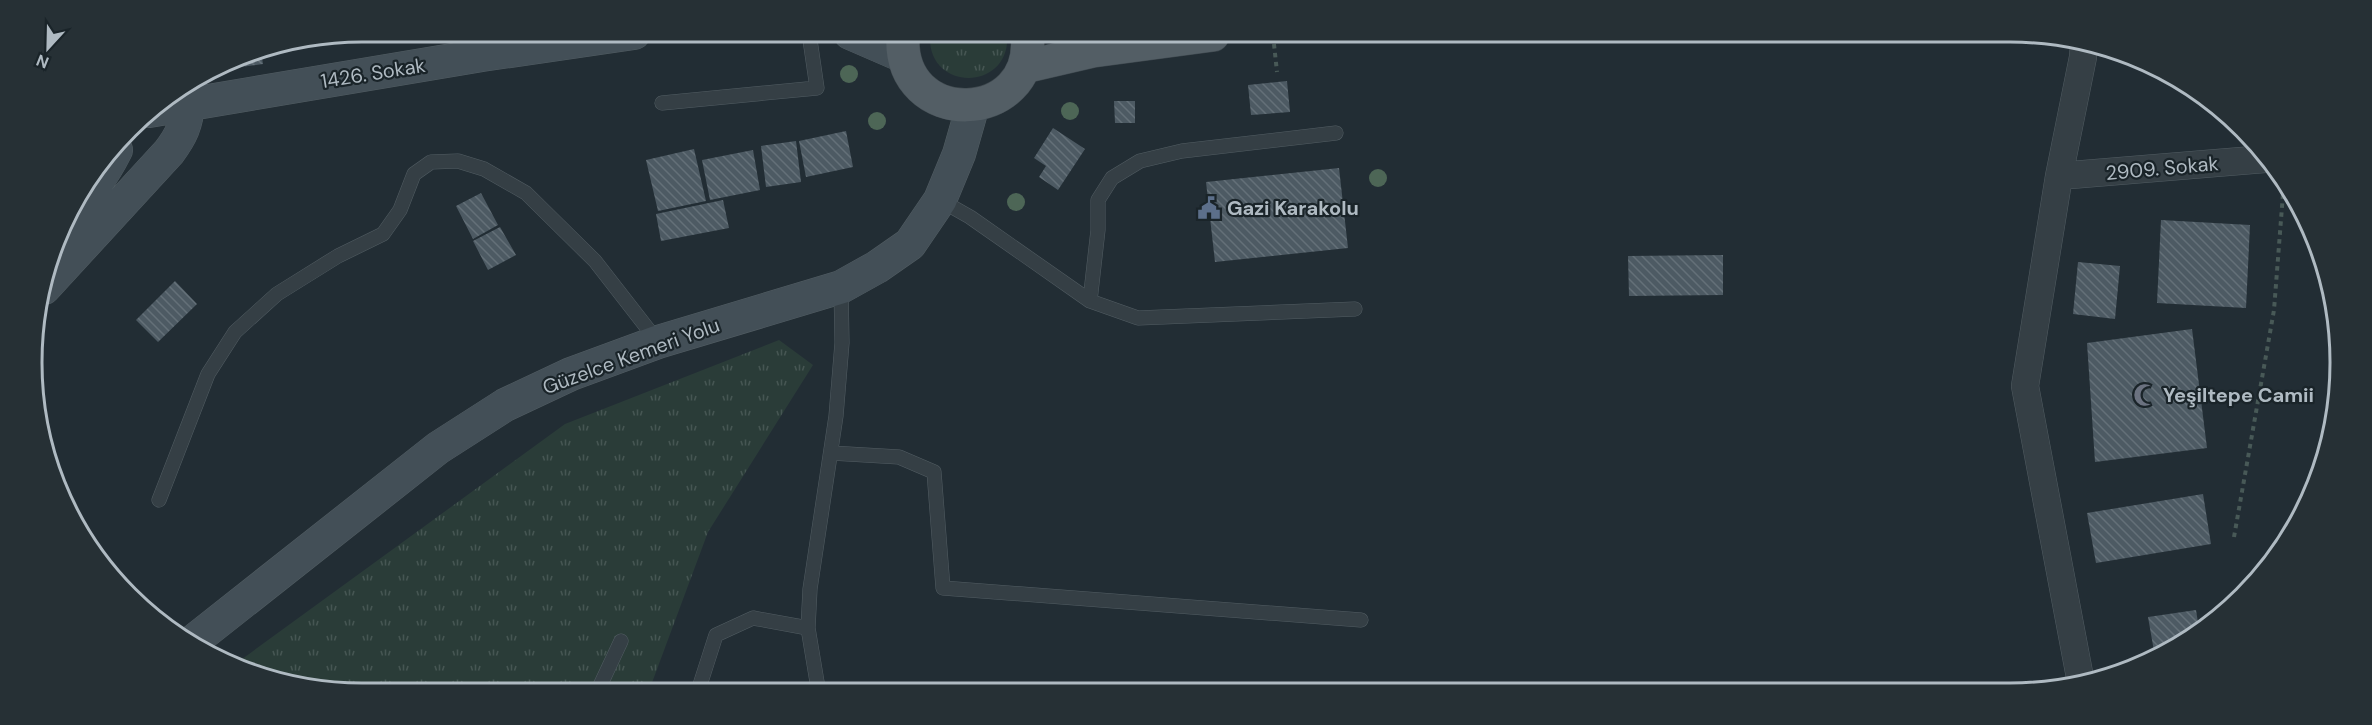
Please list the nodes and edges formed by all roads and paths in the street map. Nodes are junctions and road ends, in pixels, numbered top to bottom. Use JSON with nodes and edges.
{"nodes":[{"id":1,"x":497,"y":42,"type":"edge"},
{"id":2,"x":810,"y":42,"type":"edge"},
{"id":3,"x":1028,"y":42,"type":"edge"},
{"id":4,"x":1160,"y":42,"type":"edge"},
{"id":5,"x":1274,"y":42,"type":"edge"},
{"id":6,"x":482,"y":43,"type":"edge"},
{"id":7,"x":903,"y":45,"type":"edge"},
{"id":8,"x":2083,"y":51,"type":"edge"},
{"id":9,"x":1024,"y":67,"type":"junction"},
{"id":10,"x":1277,"y":72,"type":"dead end"},
{"id":11,"x":188,"y":104,"type":"junction"},
{"id":12,"x":662,"y":104,"type":"dead end"},
{"id":13,"x":973,"y":105,"type":"junction"},
{"id":14,"x":167,"y":108,"type":"edge"},
{"id":15,"x":1336,"y":133,"type":"dead end"},
{"id":16,"x":2258,"y":160,"type":"edge"},
{"id":17,"x":2059,"y":176,"type":"junction"},
{"id":18,"x":2283,"y":195,"type":"edge"},
{"id":19,"x":940,"y":201,"type":"junction"},
{"id":20,"x":54,"y":277,"type":"edge"},
{"id":21,"x":841,"y":287,"type":"junction"},
{"id":22,"x":1090,"y":301,"type":"junction"},
{"id":23,"x":1355,"y":309,"type":"dead end"},
{"id":24,"x":658,"y":342,"type":"junction"},
{"id":25,"x":831,"y":453,"type":"junction"},
{"id":26,"x":159,"y":501,"type":"dead end"},
{"id":27,"x":2234,"y":537,"type":"dead end"},
{"id":28,"x":1361,"y":620,"type":"dead end"},
{"id":29,"x":808,"y":628,"type":"junction"},
{"id":30,"x":198,"y":638,"type":"edge"},
{"id":31,"x":621,"y":641,"type":"dead end"},
{"id":32,"x":2080,"y":675,"type":"edge"},
{"id":33,"x":601,"y":683,"type":"edge"},
{"id":34,"x":701,"y":683,"type":"edge"},
{"id":35,"x":817,"y":683,"type":"edge"}],
"edges":[{"from":1,"to":6,"type":"main road","name":"1426. Sokak"},
{"from":2,"to":12,"type":"lane"},
{"from":3,"to":9,"type":"main road"},
{"from":4,"to":9,"type":"main road"},
{"from":5,"to":10,"type":"path"},
{"from":6,"to":11,"type":"main road","name":"1426. Sokak"},
{"from":7,"to":13,"type":"main road"},
{"from":8,"to":17,"type":"street"},
{"from":9,"to":13,"type":"main road"},
{"from":11,"to":14,"type":"main road","name":"1426. Sokak"},
{"from":11,"to":20,"type":"main road"},
{"from":13,"to":19,"type":"main road","name":"Güzelce Kemeri Yolu"},
{"from":15,"to":22,"type":"lane"},
{"from":16,"to":17,"type":"street","name":"2909. Sokak"},
{"from":17,"to":32,"type":"street"},
{"from":18,"to":27,"type":"path"},
{"from":19,"to":21,"type":"main road","name":"Güzelce Kemeri Yolu"},
{"from":19,"to":22,"type":"lane"},
{"from":21,"to":24,"type":"main road","name":"Güzelce Kemeri Yolu"},
{"from":21,"to":25,"type":"lane"},
{"from":22,"to":23,"type":"lane"},
{"from":24,"to":26,"type":"lane"},
{"from":24,"to":30,"type":"main road","name":"Güzelce Kemeri Yolu"},
{"from":25,"to":28,"type":"lane"},
{"from":25,"to":29,"type":"lane"},
{"from":29,"to":34,"type":"lane"},
{"from":29,"to":35,"type":"lane"},
{"from":31,"to":33,"type":"lane"}]}
